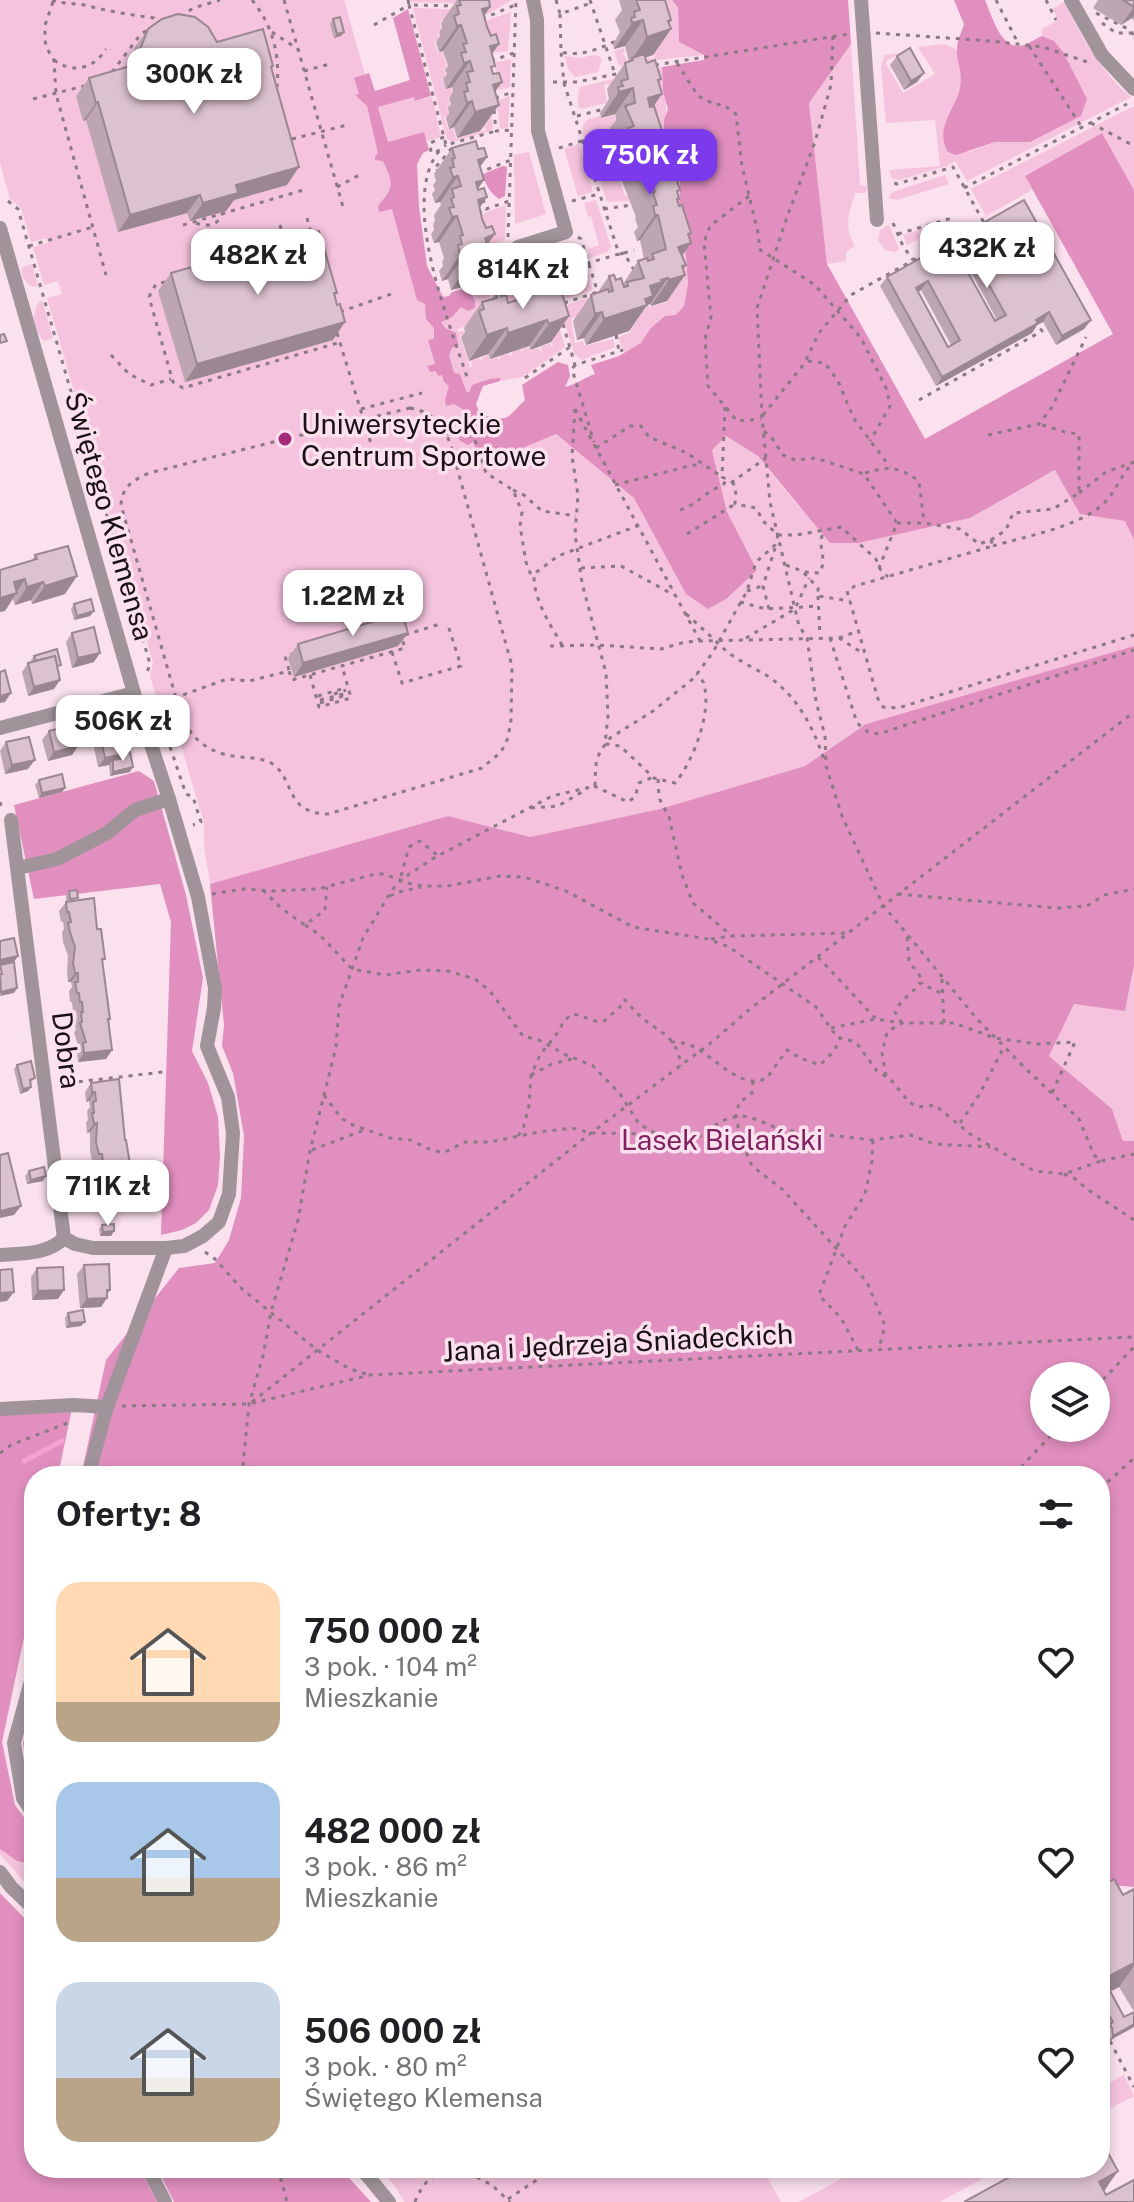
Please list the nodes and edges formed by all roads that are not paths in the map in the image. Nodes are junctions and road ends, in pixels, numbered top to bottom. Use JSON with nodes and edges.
{"nodes":[{"id":1,"x":533,"y":0,"type":"edge"},
{"id":2,"x":861,"y":0,"type":"edge"},
{"id":3,"x":1071,"y":0,"type":"edge"},
{"id":4,"x":1134,"y":89,"type":"edge"},
{"id":5,"x":884,"y":218,"type":"road end"},
{"id":6,"x":0,"y":228,"type":"edge"},
{"id":7,"x":513,"y":251,"type":"road end"},
{"id":8,"x":134,"y":693,"type":"junction"},
{"id":9,"x":0,"y":728,"type":"edge"},
{"id":10,"x":169,"y":799,"type":"junction"},
{"id":11,"x":11,"y":820,"type":"dead end"},
{"id":12,"x":18,"y":868,"type":"junction"},
{"id":13,"x":64,"y":1238,"type":"junction"},
{"id":14,"x":166,"y":1248,"type":"junction"},
{"id":15,"x":0,"y":1255,"type":"edge"},
{"id":16,"x":107,"y":1407,"type":"junction"},
{"id":17,"x":0,"y":1409,"type":"edge"},
{"id":18,"x":91,"y":1466,"type":"edge"},
{"id":19,"x":24,"y":1706,"type":"edge"},
{"id":20,"x":24,"y":1800,"type":"edge"},
{"id":21,"x":0,"y":1872,"type":"edge"},
{"id":22,"x":24,"y":1899,"type":"edge"},
{"id":23,"x":153,"y":2178,"type":"edge"},
{"id":24,"x":369,"y":2178,"type":"edge"},
{"id":25,"x":165,"y":2202,"type":"edge"},
{"id":26,"x":389,"y":2202,"type":"edge"}],
"edges":[{"from":1,"to":7,"type":"street"},
{"from":2,"to":5,"type":"street"},
{"from":3,"to":4,"type":"street"},
{"from":6,"to":8,"type":"street","name":"Świętego Klemensa"},
{"from":8,"to":9,"type":"street"},
{"from":8,"to":10,"type":"street","name":"Świętego Klemensa"},
{"from":10,"to":12,"type":"street"},
{"from":10,"to":14,"type":"street","name":"Świętego Klemensa"},
{"from":11,"to":12,"type":"street","name":"Dobra"},
{"from":12,"to":13,"type":"street","name":"Dobra"},
{"from":13,"to":14,"type":"street","name":"Świętego Klemensa"},
{"from":13,"to":15,"type":"street"},
{"from":14,"to":16,"type":"street"},
{"from":16,"to":17,"type":"street"},
{"from":16,"to":18,"type":"street"},
{"from":19,"to":20,"type":"street"},
{"from":21,"to":22,"type":"street"},
{"from":23,"to":25,"type":"street"},
{"from":24,"to":26,"type":"street"}]}
